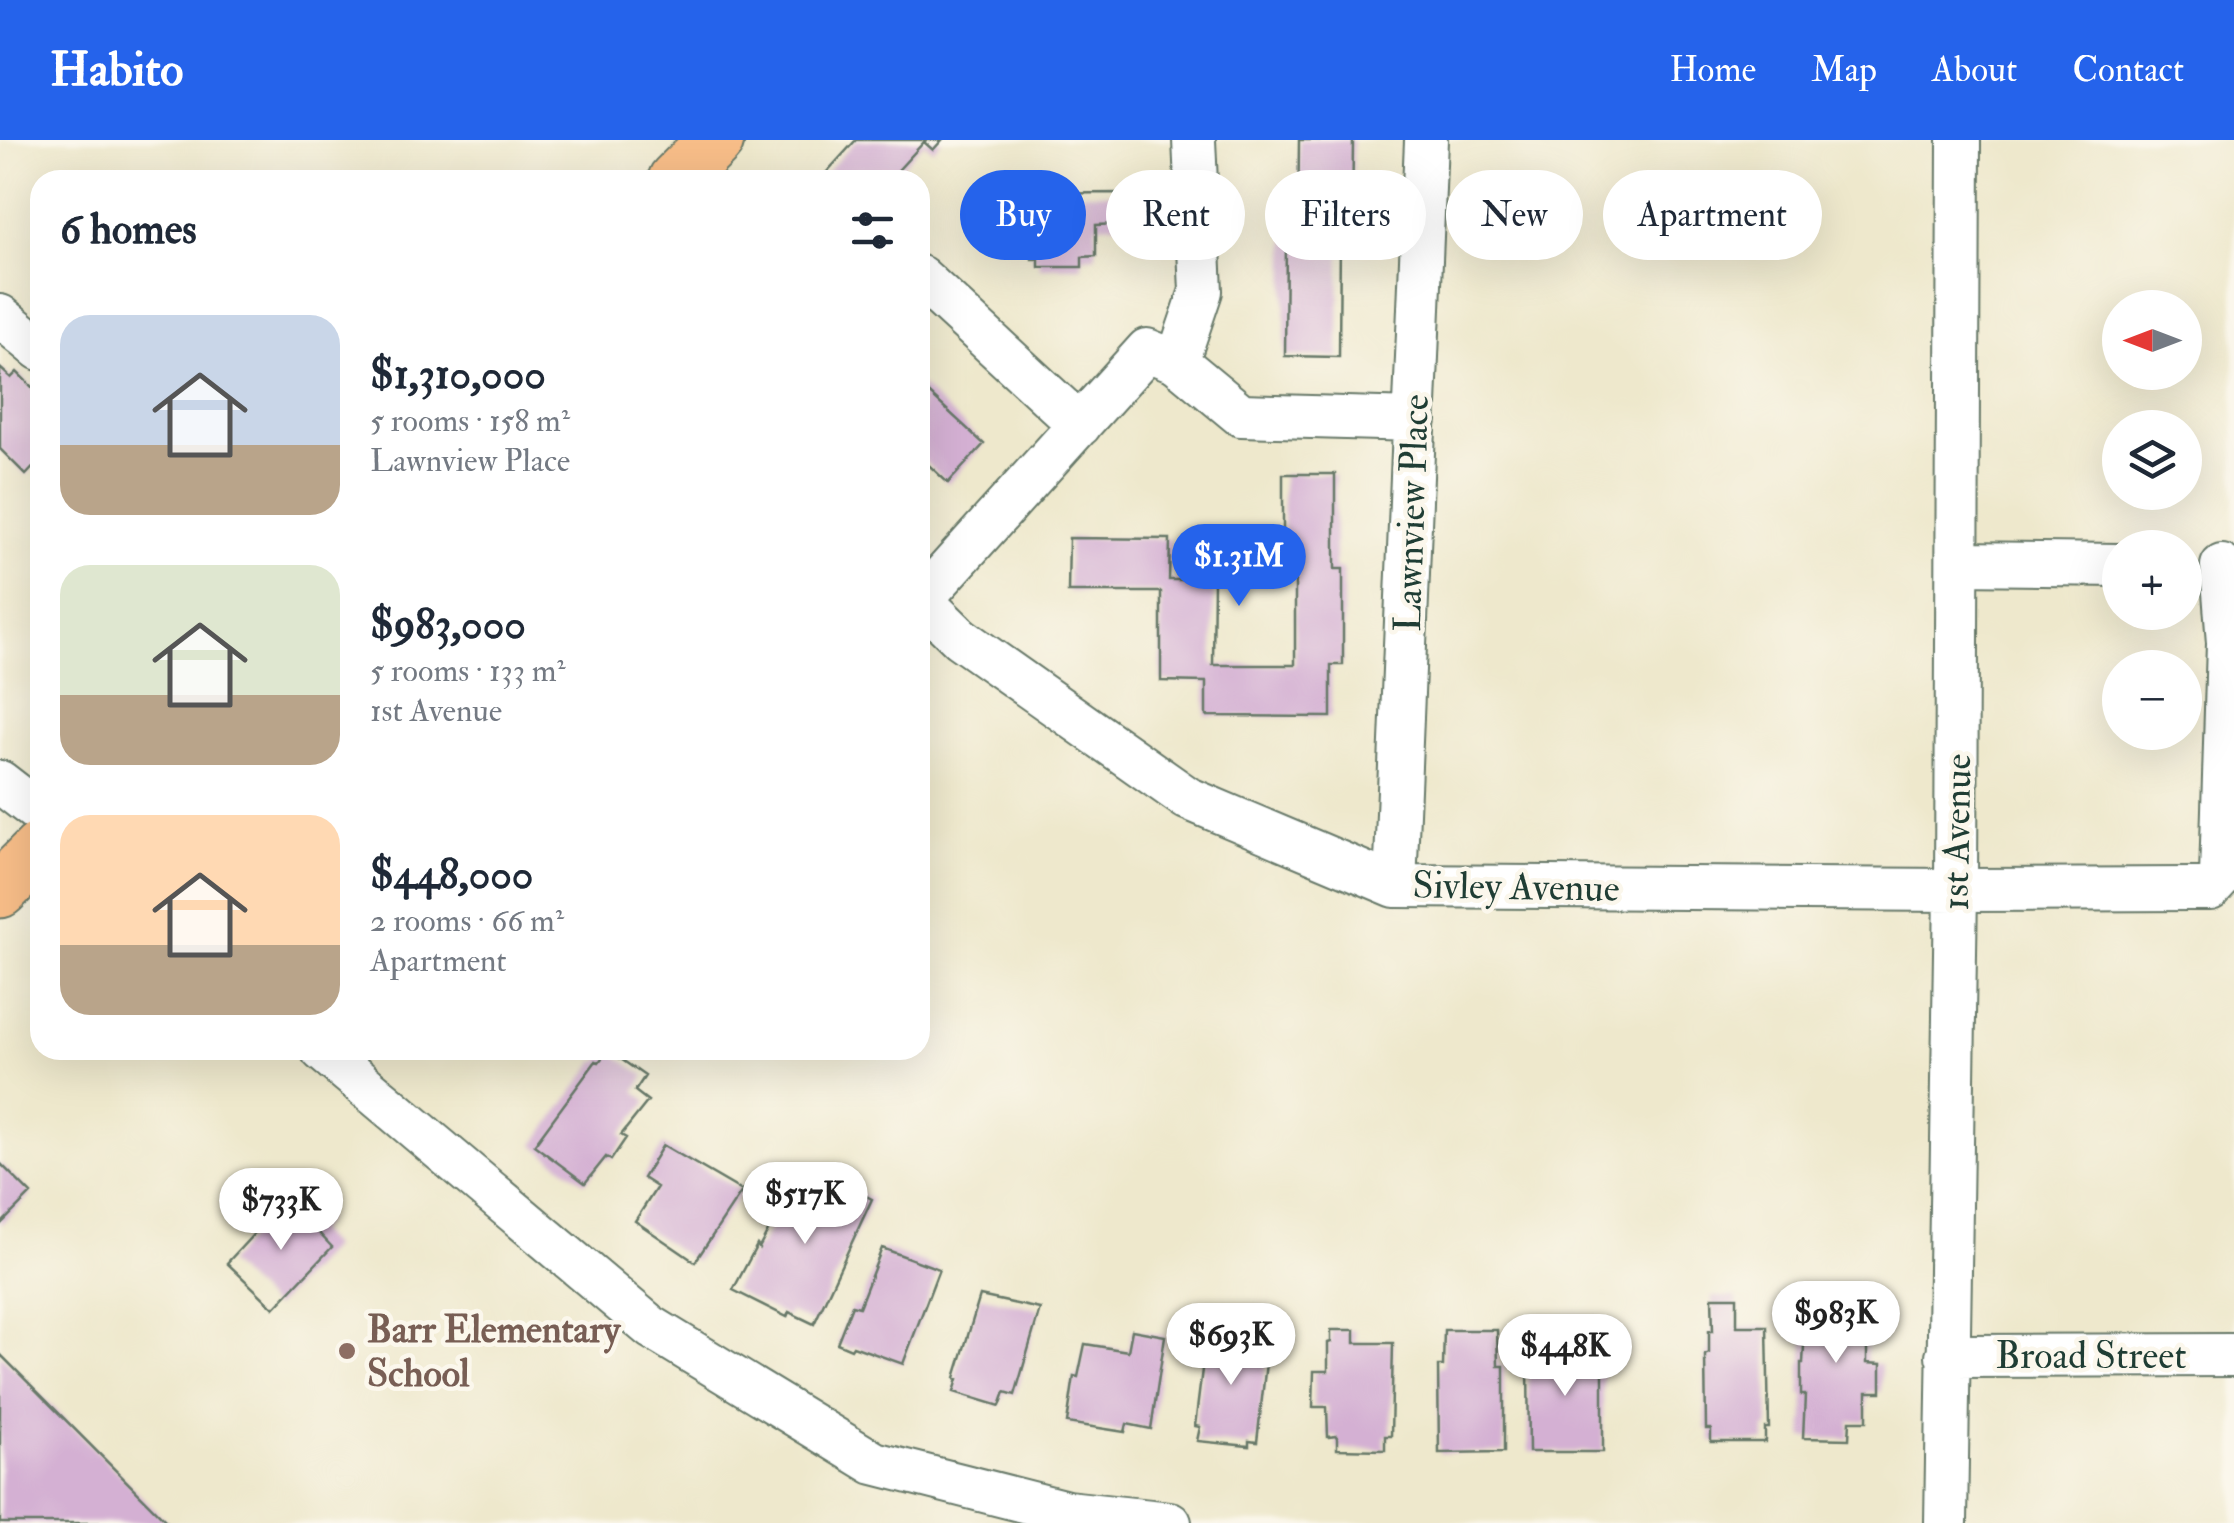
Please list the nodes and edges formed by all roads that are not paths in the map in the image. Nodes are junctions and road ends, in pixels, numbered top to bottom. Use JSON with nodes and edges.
{"nodes":[{"id":1,"x":716,"y":140,"type":"edge"},
{"id":2,"x":1194,"y":140,"type":"edge"},
{"id":3,"x":1426,"y":140,"type":"edge"},
{"id":4,"x":1959,"y":140,"type":"edge"},
{"id":5,"x":686,"y":170,"type":"edge"},
{"id":6,"x":930,"y":286,"type":"edge"},
{"id":7,"x":0,"y":316,"type":"edge"},
{"id":8,"x":30,"y":341,"type":"edge"},
{"id":9,"x":1178,"y":362,"type":"junction"},
{"id":10,"x":1414,"y":420,"type":"junction"},
{"id":11,"x":1080,"y":426,"type":"junction"},
{"id":12,"x":1958,"y":564,"type":"junction"},
{"id":13,"x":2102,"y":565,"type":"edge"},
{"id":14,"x":2214,"y":566,"type":"edge"},
{"id":15,"x":930,"y":589,"type":"edge"},
{"id":16,"x":930,"y":610,"type":"edge"},
{"id":17,"x":0,"y":782,"type":"edge"},
{"id":18,"x":30,"y":805,"type":"edge"},
{"id":19,"x":30,"y":860,"type":"edge"},
{"id":20,"x":1395,"y":886,"type":"junction"},
{"id":21,"x":0,"y":890,"type":"edge"},
{"id":22,"x":1956,"y":890,"type":"junction"},
{"id":23,"x":334,"y":1060,"type":"edge"},
{"id":24,"x":2234,"y":1355,"type":"edge"},
{"id":25,"x":1947,"y":1356,"type":"junction"},
{"id":26,"x":1170,"y":1523,"type":"edge"},
{"id":27,"x":1946,"y":1523,"type":"edge"}],
"edges":[{"from":1,"to":5,"type":"main road"},
{"from":2,"to":9,"type":"street"},
{"from":3,"to":10,"type":"street","name":"Lawnview Place"},
{"from":4,"to":12,"type":"street","name":"1st Avenue"},
{"from":6,"to":11,"type":"street"},
{"from":7,"to":8,"type":"street"},
{"from":9,"to":10,"type":"street"},
{"from":9,"to":11,"type":"street"},
{"from":10,"to":20,"type":"street","name":"Lawnview Place"},
{"from":11,"to":15,"type":"street"},
{"from":12,"to":13,"type":"street"},
{"from":12,"to":22,"type":"street","name":"1st Avenue"},
{"from":14,"to":22,"type":"street","name":"Sivley Avenue"},
{"from":16,"to":20,"type":"street","name":"Sivley Avenue"},
{"from":17,"to":18,"type":"street"},
{"from":19,"to":21,"type":"main road"},
{"from":20,"to":22,"type":"street","name":"Sivley Avenue"},
{"from":22,"to":25,"type":"street","name":"1st Avenue"},
{"from":23,"to":26,"type":"street"},
{"from":24,"to":25,"type":"street","name":"Broad Street"},
{"from":25,"to":27,"type":"street","name":"1st Avenue"}]}
